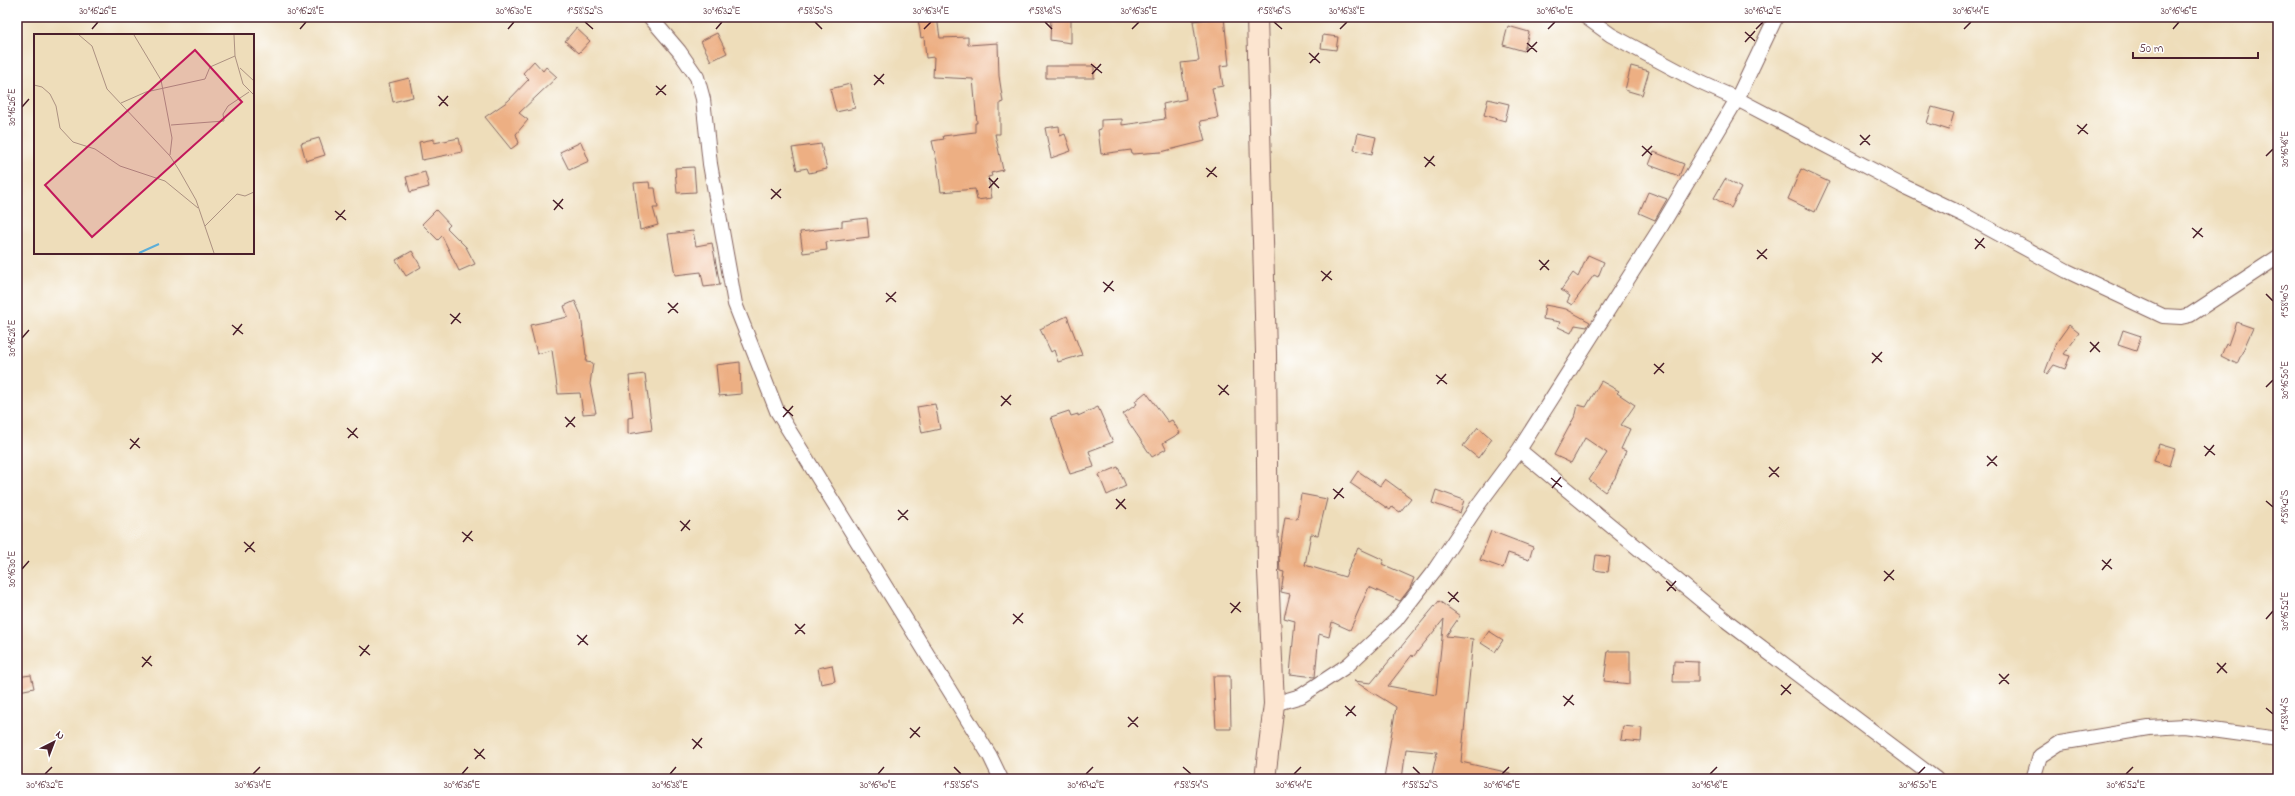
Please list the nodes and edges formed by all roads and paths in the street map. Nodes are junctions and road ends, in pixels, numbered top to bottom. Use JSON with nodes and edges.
{"nodes":[{"id":1,"x":650,"y":17,"type":"edge"},
{"id":2,"x":1257,"y":17,"type":"edge"},
{"id":3,"x":1586,"y":17,"type":"edge"},
{"id":4,"x":1776,"y":17,"type":"edge"},
{"id":5,"x":1737,"y":99,"type":"junction"},
{"id":6,"x":2278,"y":257,"type":"edge"},
{"id":7,"x":1518,"y":450,"type":"junction"},
{"id":8,"x":1274,"y":704,"type":"junction"},
{"id":9,"x":2278,"y":739,"type":"edge"},
{"id":10,"x":1001,"y":779,"type":"edge"},
{"id":11,"x":1265,"y":779,"type":"edge"},
{"id":12,"x":1936,"y":779,"type":"edge"},
{"id":13,"x":2033,"y":779,"type":"edge"}],
"edges":[{"from":1,"to":10,"type":"street"},
{"from":2,"to":8,"type":"main road"},
{"from":3,"to":5,"type":"street"},
{"from":4,"to":5,"type":"street"},
{"from":5,"to":6,"type":"street"},
{"from":5,"to":7,"type":"street"},
{"from":7,"to":8,"type":"street"},
{"from":7,"to":12,"type":"street"},
{"from":8,"to":11,"type":"main road"},
{"from":9,"to":13,"type":"street"}]}
